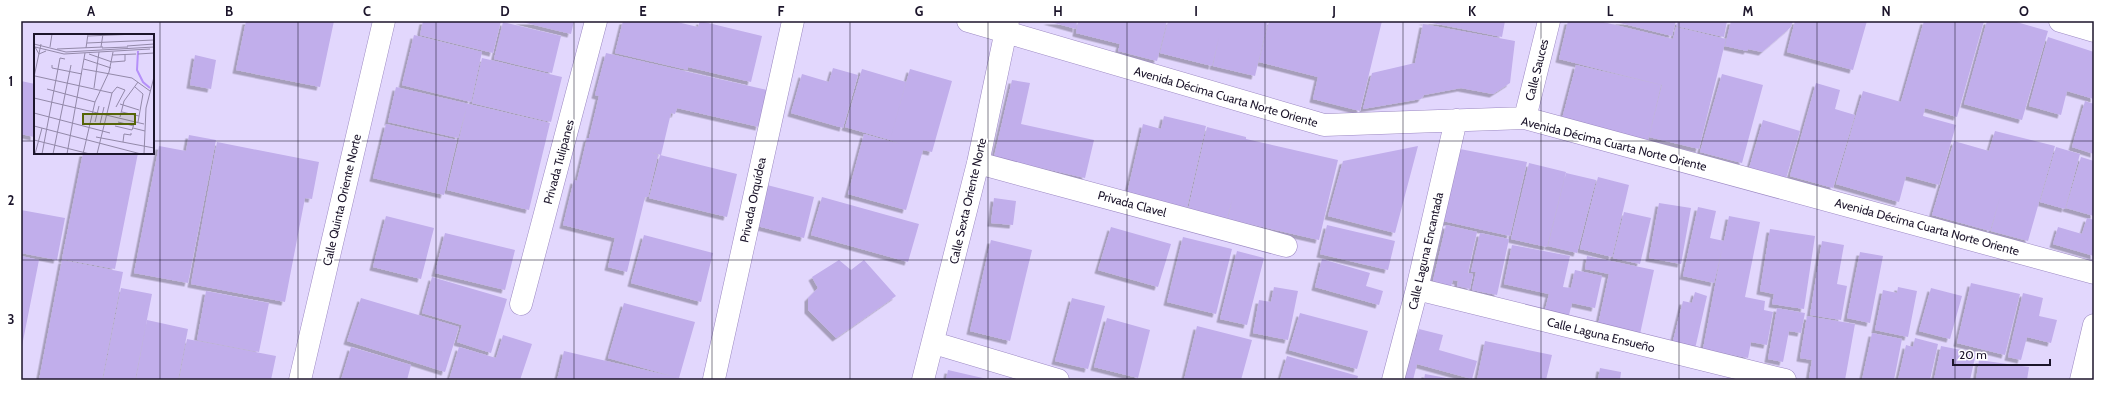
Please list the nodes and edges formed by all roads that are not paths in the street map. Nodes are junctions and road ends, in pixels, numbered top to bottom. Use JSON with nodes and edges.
{"nodes":[{"id":1,"x":384,"y":21,"type":"edge"},
{"id":2,"x":596,"y":21,"type":"edge"},
{"id":3,"x":793,"y":21,"type":"edge"},
{"id":4,"x":968,"y":21,"type":"edge"},
{"id":5,"x":1549,"y":21,"type":"edge"},
{"id":6,"x":2060,"y":21,"type":"edge"},
{"id":7,"x":1007,"y":26,"type":"edge"},
{"id":8,"x":2094,"y":31,"type":"edge"},
{"id":9,"x":1525,"y":118,"type":"junction"},
{"id":10,"x":1456,"y":120,"type":"junction"},
{"id":11,"x":978,"y":163,"type":"junction"},
{"id":12,"x":1286,"y":246,"type":"dead end"},
{"id":13,"x":2094,"y":273,"type":"edge"},
{"id":14,"x":1417,"y":289,"type":"junction"},
{"id":15,"x":521,"y":304,"type":"dead end"},
{"id":16,"x":2094,"y":325,"type":"edge"},
{"id":17,"x":934,"y":343,"type":"junction"},
{"id":18,"x":714,"y":378,"type":"dead end"},
{"id":19,"x":300,"y":380,"type":"edge"},
{"id":20,"x":924,"y":380,"type":"edge"},
{"id":21,"x":1058,"y":380,"type":"edge"},
{"id":22,"x":1393,"y":380,"type":"edge"},
{"id":23,"x":1785,"y":380,"type":"edge"},
{"id":24,"x":2081,"y":380,"type":"edge"}],
"edges":[{"from":1,"to":19,"type":"street","name":"Calle Quinta Oriente Norte"},
{"from":2,"to":15,"type":"street","name":"Privada Tulipanes"},
{"from":3,"to":18,"type":"street","name":"Privada Orquídea"},
{"from":4,"to":7,"type":"street","name":"Avenida Décima Cuarta Norte Oriente"},
{"from":5,"to":9,"type":"street","name":"Calle Sauces"},
{"from":6,"to":8,"type":"street"},
{"from":7,"to":10,"type":"street","name":"Avenida Décima Cuarta Norte Oriente"},
{"from":7,"to":11,"type":"street","name":"Calle Sexta Oriente Norte"},
{"from":9,"to":10,"type":"street","name":"Avenida Décima Cuarta Norte Oriente"},
{"from":9,"to":13,"type":"street","name":"Avenida Décima Cuarta Norte Oriente"},
{"from":10,"to":14,"type":"street","name":"Calle Laguna Encantada"},
{"from":11,"to":12,"type":"street","name":"Privada Clavel"},
{"from":11,"to":17,"type":"street","name":"Calle Sexta Oriente Norte"},
{"from":14,"to":22,"type":"street","name":"Calle Laguna Encantada"},
{"from":14,"to":23,"type":"street","name":"Calle Laguna Ensueño"},
{"from":16,"to":24,"type":"street"},
{"from":17,"to":20,"type":"street","name":"Calle Sexta Oriente Norte"},
{"from":17,"to":21,"type":"street"}]}
